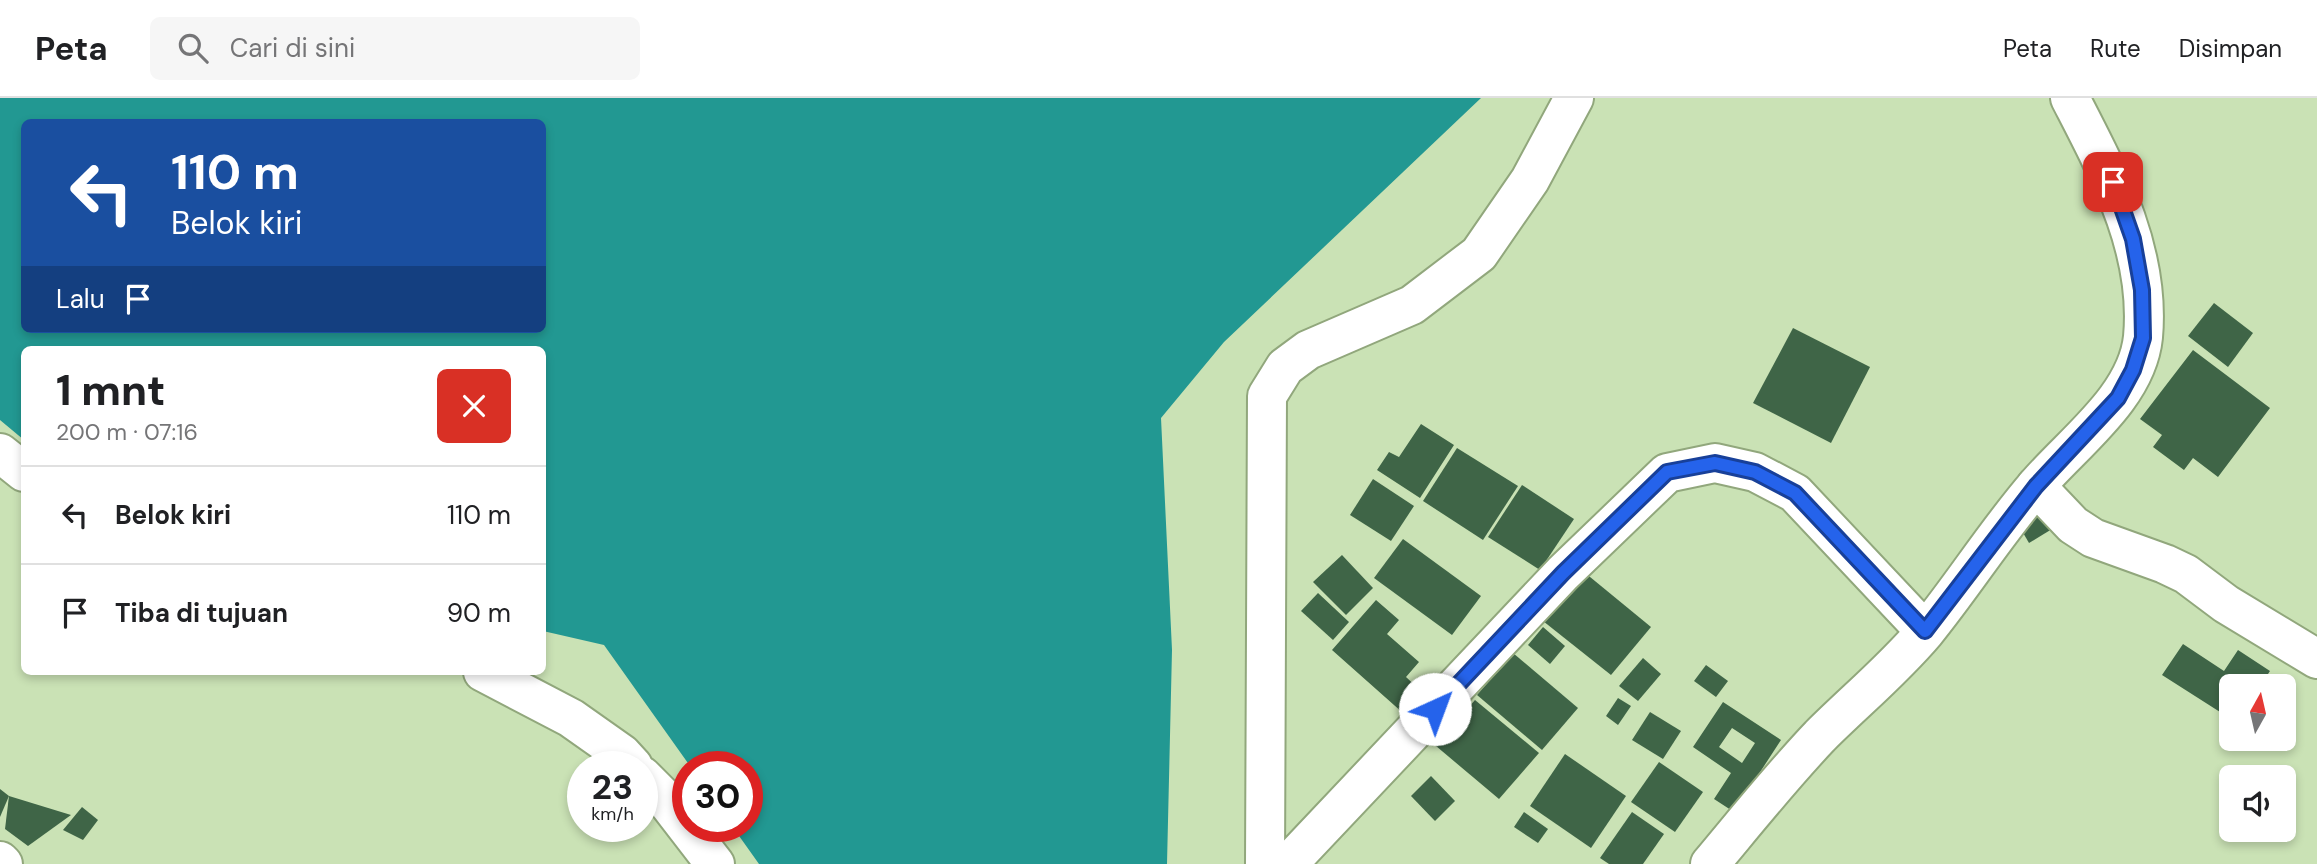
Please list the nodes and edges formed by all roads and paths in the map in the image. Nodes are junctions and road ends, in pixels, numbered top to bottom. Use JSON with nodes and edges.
{"nodes":[{"id":1,"x":1574,"y":98,"type":"edge"},
{"id":2,"x":2070,"y":98,"type":"edge"},
{"id":3,"x":0,"y":453,"type":"edge"},
{"id":4,"x":21,"y":470,"type":"edge"},
{"id":5,"x":2036,"y":486,"type":"junction"},
{"id":6,"x":1925,"y":631,"type":"junction"},
{"id":7,"x":2317,"y":659,"type":"edge"},
{"id":8,"x":489,"y":675,"type":"edge"},
{"id":9,"x":618,"y":751,"type":"edge"},
{"id":10,"x":658,"y":792,"type":"edge"},
{"id":11,"x":715,"y":864,"type":"edge"},
{"id":12,"x":1265,"y":864,"type":"edge"},
{"id":13,"x":1288,"y":864,"type":"edge"},
{"id":14,"x":1710,"y":864,"type":"edge"}],
"edges":[{"from":1,"to":12,"type":"street"},
{"from":2,"to":5,"type":"street"},
{"from":3,"to":4,"type":"street"},
{"from":5,"to":6,"type":"street"},
{"from":5,"to":7,"type":"street"},
{"from":6,"to":13,"type":"street"},
{"from":6,"to":14,"type":"street"},
{"from":8,"to":9,"type":"street"},
{"from":10,"to":11,"type":"street"}]}
